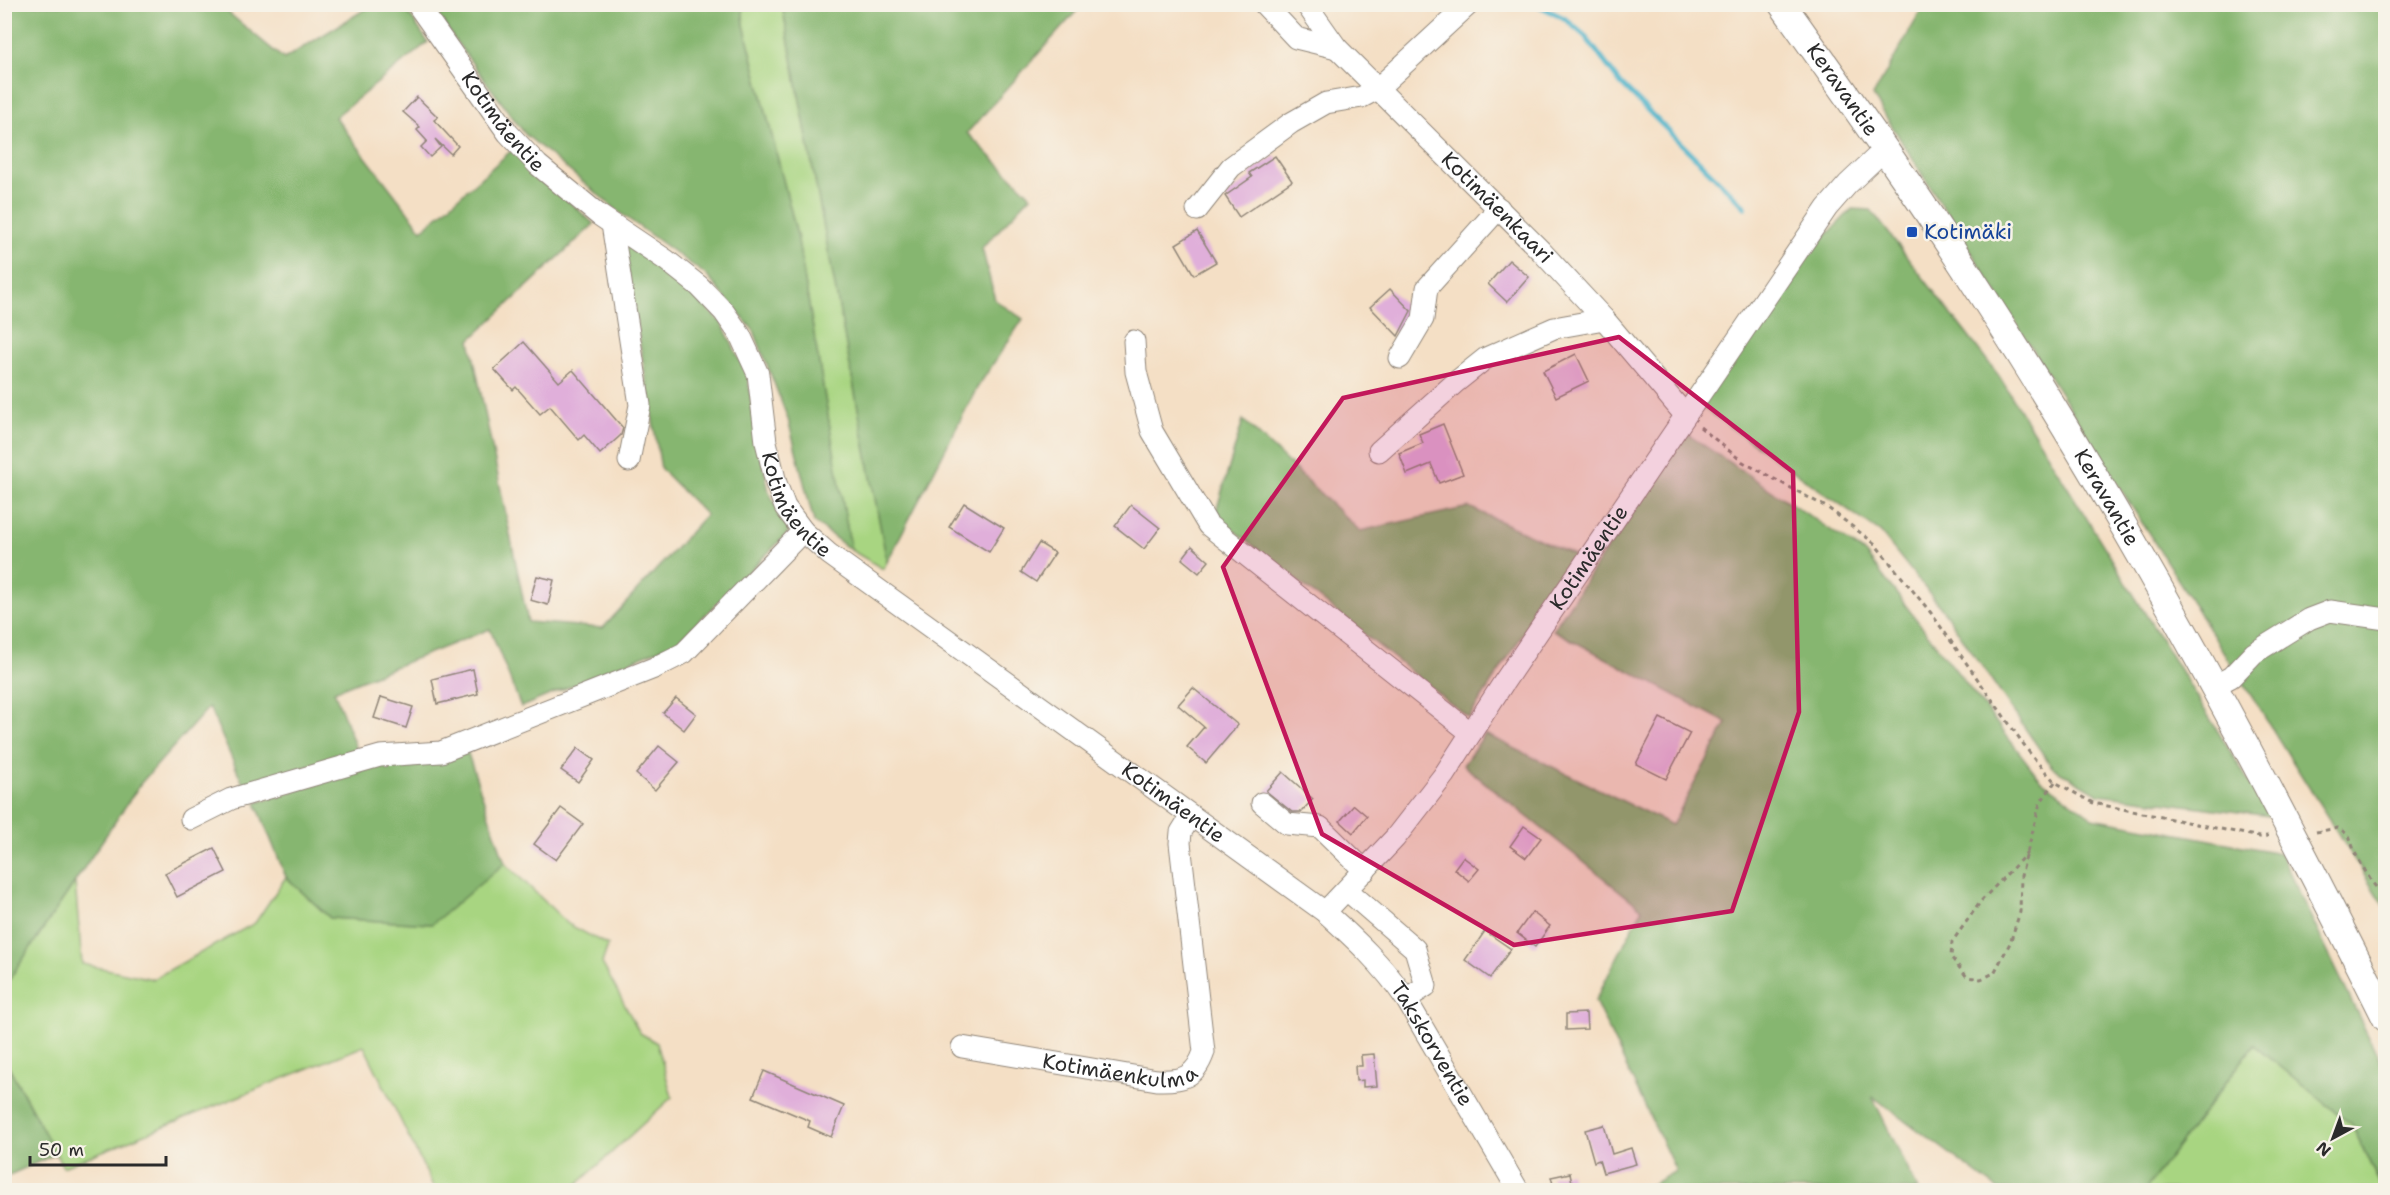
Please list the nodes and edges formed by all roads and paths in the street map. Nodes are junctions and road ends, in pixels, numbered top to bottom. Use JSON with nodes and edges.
{"nodes":[{"id":1,"x":417,"y":4,"type":"edge"},
{"id":2,"x":1264,"y":4,"type":"edge"},
{"id":3,"x":1306,"y":4,"type":"edge"},
{"id":4,"x":1469,"y":4,"type":"edge"},
{"id":5,"x":1782,"y":4,"type":"edge"},
{"id":6,"x":1337,"y":48,"type":"junction"},
{"id":7,"x":1377,"y":89,"type":"junction"},
{"id":8,"x":1885,"y":149,"type":"junction"},
{"id":9,"x":1499,"y":208,"type":"junction"},
{"id":10,"x":1197,"y":210,"type":"dead end"},
{"id":11,"x":612,"y":224,"type":"junction"},
{"id":12,"x":1604,"y":319,"type":"junction"},
{"id":13,"x":1134,"y":341,"type":"dead end"},
{"id":14,"x":1400,"y":358,"type":"dead end"},
{"id":15,"x":1685,"y":415,"type":"junction"},
{"id":16,"x":1379,"y":451,"type":"dead end"},
{"id":17,"x":629,"y":461,"type":"dead end"},
{"id":18,"x":803,"y":531,"type":"junction"},
{"id":19,"x":2385,"y":619,"type":"edge"},
{"id":20,"x":2214,"y":686,"type":"junction"},
{"id":21,"x":1471,"y":733,"type":"junction"},
{"id":22,"x":2055,"y":782,"type":"junction"},
{"id":23,"x":1262,"y":803,"type":"dead end"},
{"id":24,"x":1191,"y":816,"type":"junction"},
{"id":25,"x":191,"y":819,"type":"dead end"},
{"id":26,"x":2294,"y":834,"type":"junction"},
{"id":27,"x":2028,"y":852,"type":"junction"},
{"id":28,"x":1365,"y":871,"type":"junction"},
{"id":29,"x":1348,"y":891,"type":"junction"},
{"id":30,"x":2385,"y":899,"type":"edge"},
{"id":31,"x":1325,"y":912,"type":"junction"},
{"id":32,"x":1406,"y":999,"type":"junction"},
{"id":33,"x":2385,"y":1018,"type":"edge"},
{"id":34,"x":962,"y":1047,"type":"dead end"},
{"id":35,"x":1518,"y":1191,"type":"edge"}],
"edges":[{"from":1,"to":11,"type":"street","name":"Kotimäentie"},
{"from":2,"to":6,"type":"street"},
{"from":3,"to":6,"type":"street","name":"Kotimäenkaari"},
{"from":4,"to":7,"type":"street"},
{"from":5,"to":8,"type":"main road","name":"Keravantie"},
{"from":6,"to":7,"type":"street","name":"Kotimäenkaari"},
{"from":7,"to":9,"type":"street","name":"Kotimäenkaari"},
{"from":7,"to":10,"type":"street"},
{"from":8,"to":15,"type":"street","name":"Kotimäentie"},
{"from":8,"to":20,"type":"main road","name":"Keravantie"},
{"from":9,"to":12,"type":"street","name":"Kotimäenkaari"},
{"from":9,"to":14,"type":"street"},
{"from":11,"to":17,"type":"street"},
{"from":11,"to":18,"type":"street","name":"Kotimäentie"},
{"from":12,"to":15,"type":"street","name":"Kotimäenkaari"},
{"from":12,"to":16,"type":"street"},
{"from":13,"to":21,"type":"street"},
{"from":15,"to":21,"type":"street","name":"Kotimäentie"},
{"from":15,"to":22,"type":"path"},
{"from":18,"to":24,"type":"street","name":"Kotimäentie"},
{"from":18,"to":25,"type":"street"},
{"from":19,"to":20,"type":"street"},
{"from":20,"to":26,"type":"main road","name":"Keravantie"},
{"from":21,"to":28,"type":"street","name":"Kotimäentie"},
{"from":22,"to":26,"type":"path"},
{"from":22,"to":27,"type":"path"},
{"from":23,"to":28,"type":"street"},
{"from":24,"to":31,"type":"street","name":"Kotimäentie"},
{"from":24,"to":34,"type":"street","name":"Kotimäenkulma"},
{"from":26,"to":30,"type":"path"},
{"from":26,"to":33,"type":"main road","name":"Keravantie"},
{"from":27,"to":27,"type":"path"},
{"from":28,"to":29,"type":"street","name":"Kotimäentie"},
{"from":29,"to":31,"type":"street","name":"Kotimäentie"},
{"from":29,"to":32,"type":"street"},
{"from":31,"to":32,"type":"street","name":"Takskorventie"},
{"from":32,"to":35,"type":"street","name":"Takskorventie"}]}
